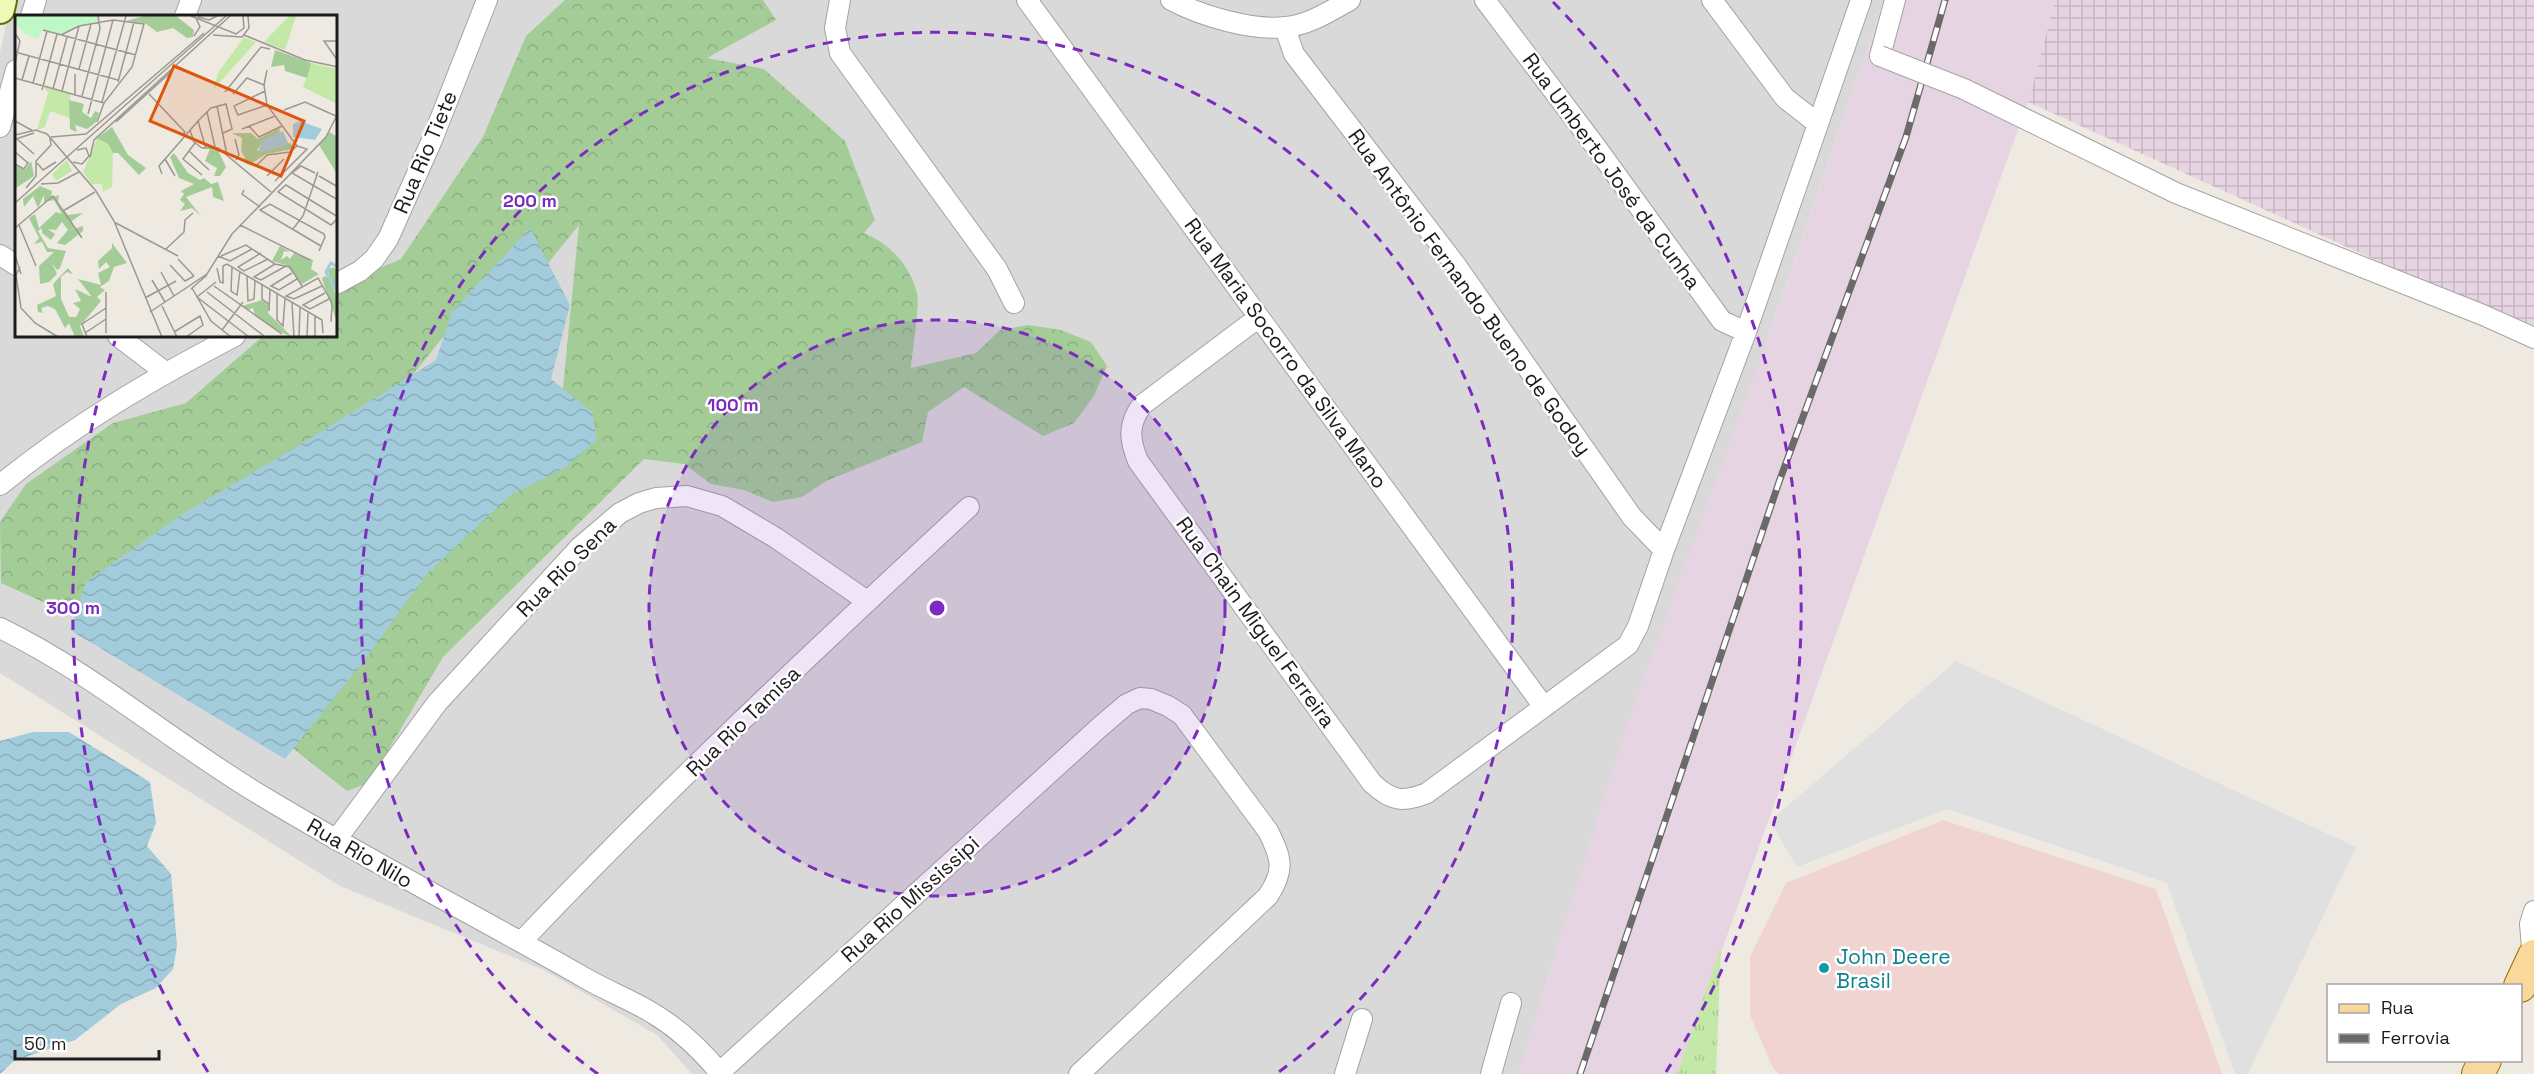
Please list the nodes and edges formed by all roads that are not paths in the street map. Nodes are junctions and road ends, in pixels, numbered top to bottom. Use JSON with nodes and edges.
{"nodes":[{"id":1,"x":2,"y":0,"type":"edge"},
{"id":2,"x":36,"y":0,"type":"edge"},
{"id":3,"x":191,"y":0,"type":"edge"},
{"id":4,"x":487,"y":0,"type":"edge"},
{"id":5,"x":840,"y":0,"type":"edge"},
{"id":6,"x":1027,"y":0,"type":"edge"},
{"id":7,"x":1171,"y":0,"type":"edge"},
{"id":8,"x":1350,"y":0,"type":"edge"},
{"id":9,"x":1485,"y":0,"type":"edge"},
{"id":10,"x":1712,"y":0,"type":"edge"},
{"id":11,"x":1861,"y":0,"type":"edge"},
{"id":12,"x":1895,"y":0,"type":"edge"},
{"id":13,"x":0,"y":9,"type":"edge"},
{"id":14,"x":32,"y":15,"type":"edge"},
{"id":15,"x":185,"y":15,"type":"edge"},
{"id":16,"x":1286,"y":27,"type":"junction"},
{"id":17,"x":15,"y":74,"type":"edge"},
{"id":18,"x":1817,"y":123,"type":"junction"},
{"id":19,"x":0,"y":127,"type":"edge"},
{"id":20,"x":0,"y":255,"type":"edge"},
{"id":21,"x":15,"y":264,"type":"edge"},
{"id":22,"x":338,"y":283,"type":"edge"},
{"id":23,"x":1014,"y":303,"type":"dead end"},
{"id":24,"x":1259,"y":317,"type":"junction"},
{"id":25,"x":1746,"y":332,"type":"junction"},
{"id":26,"x":121,"y":338,"type":"edge"},
{"id":27,"x":231,"y":338,"type":"edge"},
{"id":28,"x":2534,"y":338,"type":"edge"},
{"id":29,"x":165,"y":372,"type":"junction"},
{"id":30,"x":0,"y":485,"type":"edge"},
{"id":31,"x":969,"y":507,"type":"dead end"},
{"id":32,"x":1664,"y":549,"type":"junction"},
{"id":33,"x":867,"y":602,"type":"junction"},
{"id":34,"x":0,"y":628,"type":"edge"},
{"id":35,"x":1544,"y":707,"type":"junction"},
{"id":36,"x":336,"y":840,"type":"junction"},
{"id":37,"x":2534,"y":910,"type":"edge"},
{"id":38,"x":522,"y":941,"type":"junction"},
{"id":39,"x":2529,"y":967,"type":"edge"},
{"id":40,"x":1511,"y":1003,"type":"dead end"},
{"id":41,"x":1362,"y":1019,"type":"dead end"},
{"id":42,"x":720,"y":1073,"type":"edge"},
{"id":43,"x":1079,"y":1074,"type":"edge"},
{"id":44,"x":1345,"y":1074,"type":"edge"},
{"id":45,"x":1491,"y":1074,"type":"edge"}],
"edges":[{"from":1,"to":13,"type":"main road"},
{"from":2,"to":14,"type":"street"},
{"from":3,"to":15,"type":"street"},
{"from":4,"to":22,"type":"street","name":"Rua Rio Tiete"},
{"from":5,"to":23,"type":"street"},
{"from":6,"to":24,"type":"street","name":"Rua Maria Socorro da Silva Mano"},
{"from":7,"to":16,"type":"street"},
{"from":8,"to":16,"type":"street"},
{"from":9,"to":25,"type":"street","name":"Rua Umberto José da Cunha"},
{"from":10,"to":18,"type":"street"},
{"from":11,"to":18,"type":"street"},
{"from":12,"to":28,"type":"street","bridge":true},
{"from":16,"to":32,"type":"street","name":"Rua Antônio Fernando Bueno de Godoy"},
{"from":17,"to":19,"type":"street"},
{"from":18,"to":25,"type":"street"},
{"from":20,"to":21,"type":"street"},
{"from":24,"to":35,"type":"street","name":"Rua Maria Socorro da Silva Mano"},
{"from":24,"to":35,"type":"street","name":"Rua Chain Miguel Ferreira"},
{"from":25,"to":32,"type":"street"},
{"from":26,"to":29,"type":"street"},
{"from":27,"to":29,"type":"street"},
{"from":29,"to":30,"type":"street"},
{"from":31,"to":33,"type":"street","name":"Rua Rio Tamisa"},
{"from":32,"to":35,"type":"street"},
{"from":33,"to":36,"type":"street","name":"Rua Rio Sena"},
{"from":33,"to":38,"type":"street","name":"Rua Rio Tamisa"},
{"from":34,"to":36,"type":"street","name":"Rua Rio Nilo"},
{"from":36,"to":38,"type":"street","name":"Rua Rio Nilo"},
{"from":37,"to":39,"type":"street"},
{"from":38,"to":42,"type":"street","name":"Rua Rio Nilo"},
{"from":40,"to":45,"type":"street"},
{"from":41,"to":44,"type":"street"},
{"from":42,"to":43,"type":"street","name":"Rua Rio Mississipi"}]}
